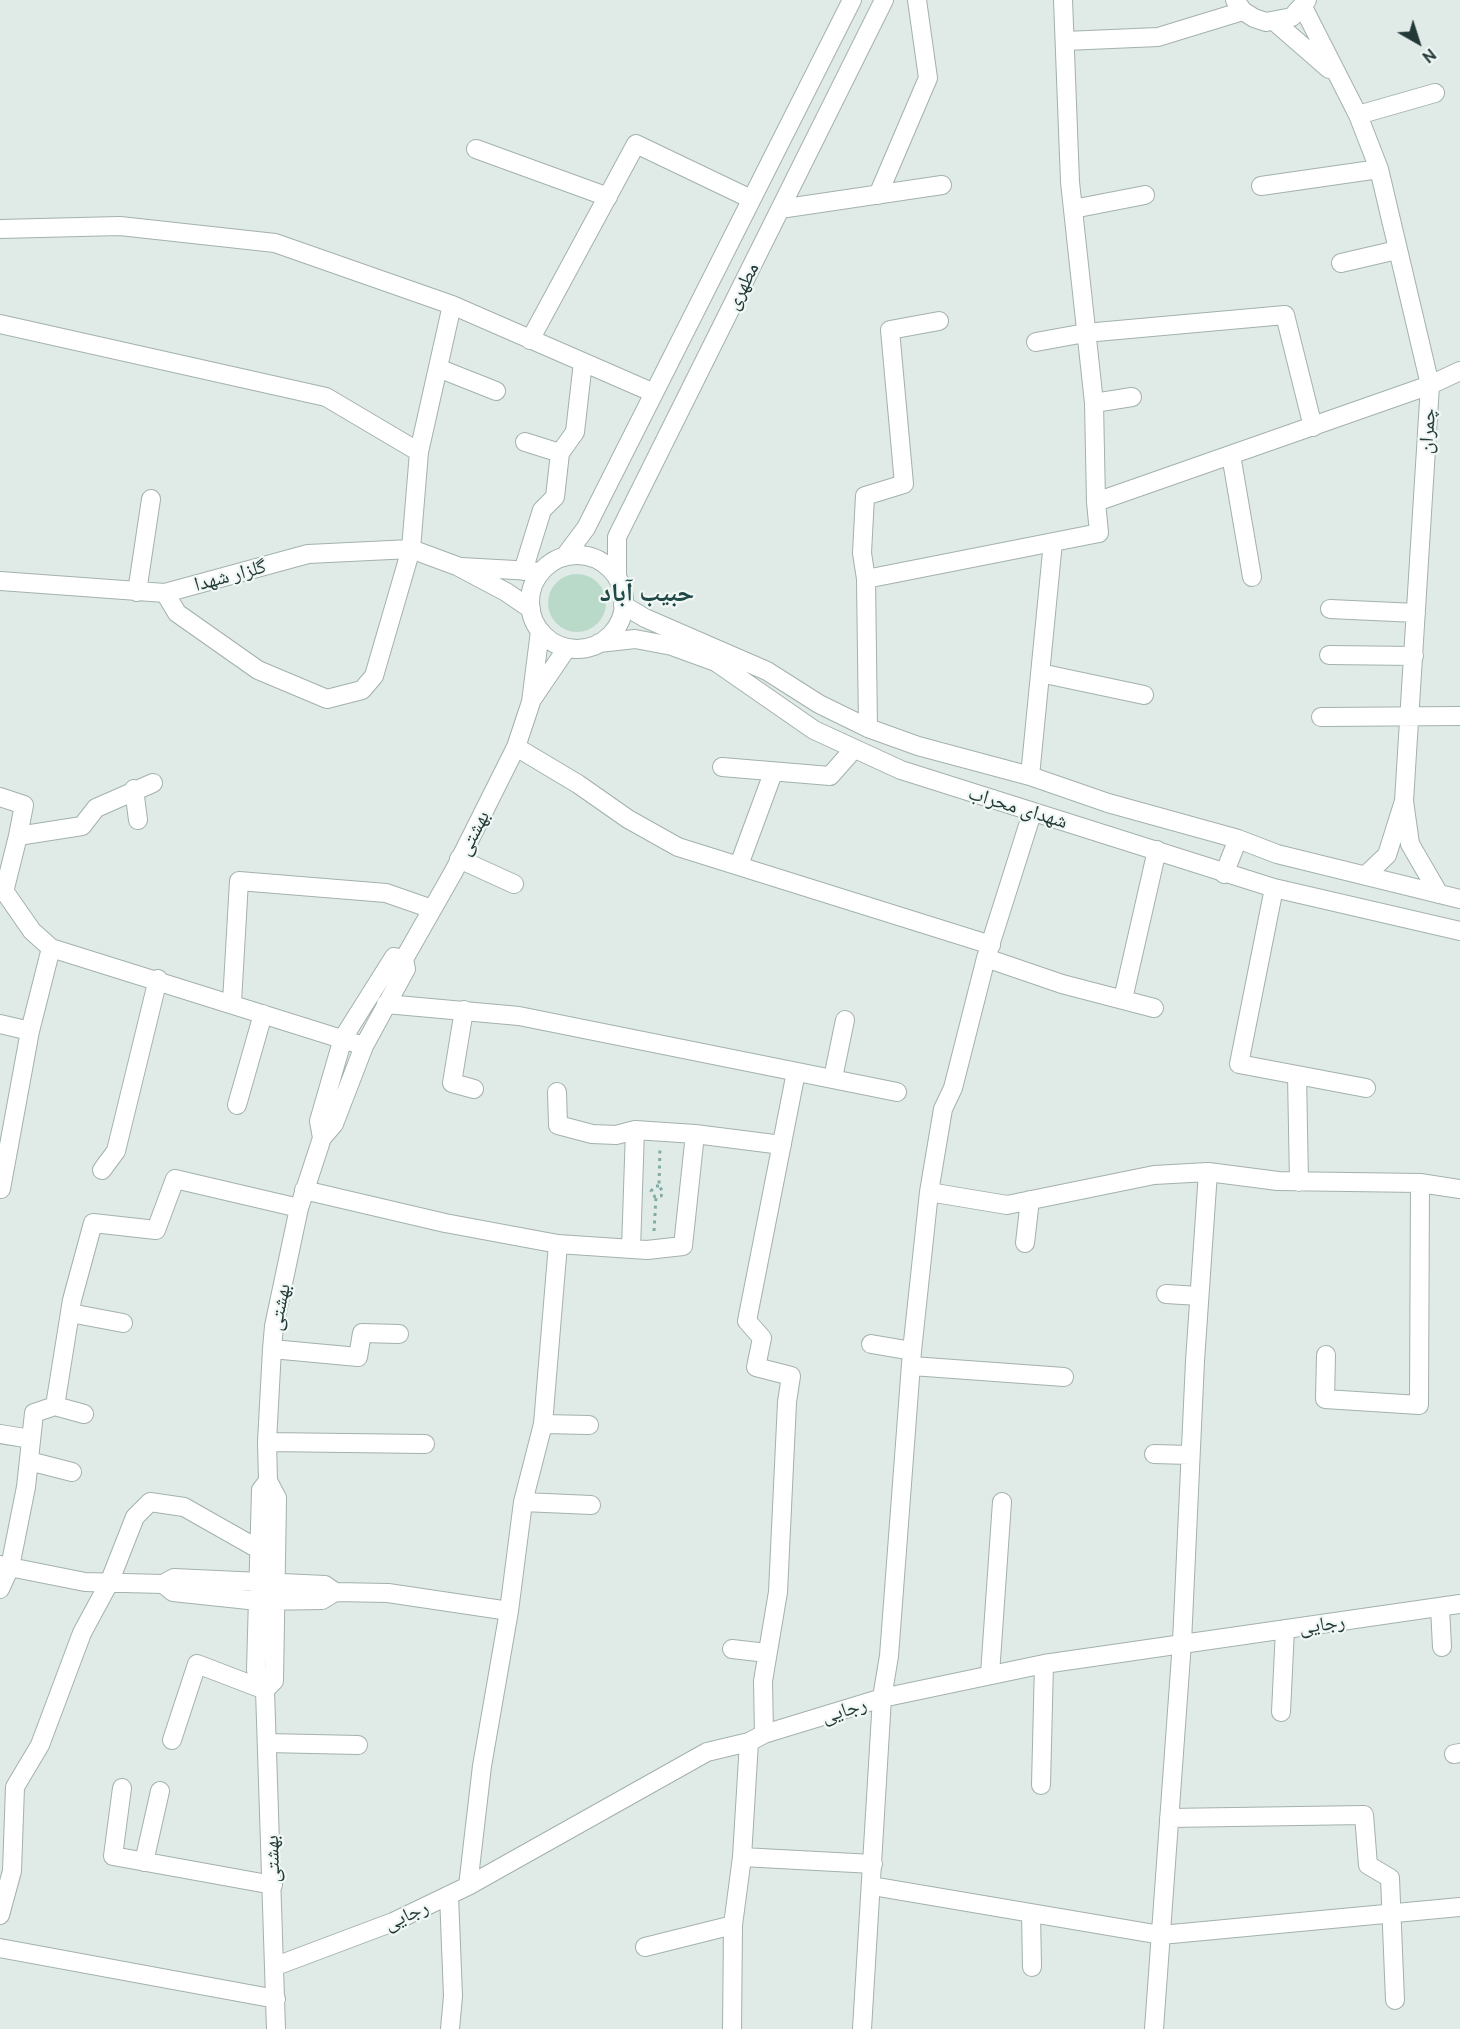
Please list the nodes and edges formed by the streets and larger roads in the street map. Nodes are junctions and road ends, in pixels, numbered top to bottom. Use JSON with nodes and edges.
{"nodes":[{"id":1,"x":852,"y":0,"type":"edge"},
{"id":2,"x":884,"y":0,"type":"edge"},
{"id":3,"x":917,"y":0,"type":"edge"},
{"id":4,"x":1063,"y":0,"type":"edge"},
{"id":5,"x":1305,"y":4,"type":"edge"},
{"id":6,"x":1239,"y":5,"type":"edge"},
{"id":7,"x":1275,"y":22,"type":"junction"},
{"id":8,"x":1065,"y":41,"type":"junction"},
{"id":9,"x":1337,"y":76,"type":"junction"},
{"id":10,"x":1435,"y":93,"type":"dead end"},
{"id":11,"x":1358,"y":116,"type":"junction"},
{"id":12,"x":476,"y":149,"type":"dead end"},
{"id":13,"x":1379,"y":169,"type":"junction"},
{"id":14,"x":942,"y":185,"type":"dead end"},
{"id":15,"x":1261,"y":186,"type":"dead end"},
{"id":16,"x":878,"y":195,"type":"junction"},
{"id":17,"x":1145,"y":195,"type":"dead end"},
{"id":18,"x":608,"y":197,"type":"junction"},
{"id":19,"x":751,"y":199,"type":"junction"},
{"id":20,"x":780,"y":209,"type":"junction"},
{"id":21,"x":1073,"y":209,"type":"junction"},
{"id":22,"x":0,"y":229,"type":"edge"},
{"id":23,"x":1397,"y":250,"type":"junction"},
{"id":24,"x":1341,"y":263,"type":"dead end"},
{"id":25,"x":452,"y":305,"type":"junction"},
{"id":26,"x":939,"y":321,"type":"dead end"},
{"id":27,"x":0,"y":324,"type":"edge"},
{"id":28,"x":1085,"y":333,"type":"junction"},
{"id":29,"x":530,"y":340,"type":"junction"},
{"id":30,"x":1036,"y":342,"type":"dead end"},
{"id":31,"x":583,"y":362,"type":"junction"},
{"id":32,"x":438,"y":368,"type":"junction"},
{"id":33,"x":1460,"y":371,"type":"edge"},
{"id":34,"x":1430,"y":385,"type":"junction"},
{"id":35,"x":496,"y":391,"type":"dead end"},
{"id":36,"x":654,"y":393,"type":"junction"},
{"id":37,"x":1132,"y":397,"type":"dead end"},
{"id":38,"x":1094,"y":403,"type":"junction"},
{"id":39,"x":1313,"y":426,"type":"junction"},
{"id":40,"x":525,"y":442,"type":"dead end"},
{"id":41,"x":419,"y":452,"type":"junction"},
{"id":42,"x":560,"y":453,"type":"junction"},
{"id":43,"x":1231,"y":455,"type":"junction"},
{"id":44,"x":601,"y":498,"type":"junction"},
{"id":45,"x":151,"y":499,"type":"dead end"},
{"id":46,"x":1096,"y":502,"type":"junction"},
{"id":47,"x":630,"y":510,"type":"junction"},
{"id":48,"x":1053,"y":543,"type":"junction"},
{"id":49,"x":411,"y":549,"type":"junction"},
{"id":50,"x":565,"y":556,"type":"junction"},
{"id":51,"x":457,"y":566,"type":"junction"},
{"id":52,"x":532,"y":571,"type":"junction"},
{"id":53,"x":617,"y":577,"type":"junction"},
{"id":54,"x":1252,"y":577,"type":"dead end"},
{"id":55,"x":866,"y":579,"type":"junction"},
{"id":56,"x":0,"y":581,"type":"edge"},
{"id":57,"x":137,"y":592,"type":"junction"},
{"id":58,"x":165,"y":593,"type":"junction"},
{"id":59,"x":624,"y":605,"type":"junction"},
{"id":60,"x":531,"y":609,"type":"junction"},
{"id":61,"x":1330,"y":609,"type":"dead end"},
{"id":62,"x":1416,"y":613,"type":"junction"},
{"id":63,"x":540,"y":631,"type":"junction"},
{"id":64,"x":599,"y":644,"type":"junction"},
{"id":65,"x":567,"y":648,"type":"junction"},
{"id":66,"x":1329,"y":655,"type":"dead end"},
{"id":67,"x":1414,"y":656,"type":"junction"},
{"id":68,"x":1040,"y":673,"type":"junction"},
{"id":69,"x":1144,"y":695,"type":"dead end"},
{"id":70,"x":531,"y":702,"type":"junction"},
{"id":71,"x":831,"y":709,"type":"junction"},
{"id":72,"x":1460,"y":716,"type":"edge"},
{"id":73,"x":1321,"y":717,"type":"dead end"},
{"id":74,"x":1410,"y":718,"type":"junction"},
{"id":75,"x":868,"y":728,"type":"junction"},
{"id":76,"x":814,"y":730,"type":"junction"},
{"id":77,"x":516,"y":747,"type":"junction"},
{"id":78,"x":853,"y":750,"type":"junction"},
{"id":79,"x":722,"y":767,"type":"dead end"},
{"id":80,"x":773,"y":773,"type":"junction"},
{"id":81,"x":1030,"y":776,"type":"junction"},
{"id":82,"x":153,"y":783,"type":"dead end"},
{"id":83,"x":135,"y":789,"type":"junction"},
{"id":84,"x":0,"y":796,"type":"edge"},
{"id":85,"x":1404,"y":801,"type":"junction"},
{"id":86,"x":1032,"y":813,"type":"junction"},
{"id":87,"x":138,"y":820,"type":"dead end"},
{"id":88,"x":18,"y":836,"type":"junction"},
{"id":89,"x":1238,"y":839,"type":"junction"},
{"id":90,"x":1157,"y":850,"type":"junction"},
{"id":91,"x":459,"y":859,"type":"junction"},
{"id":92,"x":739,"y":865,"type":"junction"},
{"id":93,"x":1224,"y":874,"type":"junction"},
{"id":94,"x":1366,"y":875,"type":"junction"},
{"id":95,"x":514,"y":884,"type":"dead end"},
{"id":96,"x":2,"y":886,"type":"edge"},
{"id":97,"x":1274,"y":888,"type":"junction"},
{"id":98,"x":1439,"y":894,"type":"junction"},
{"id":99,"x":1460,"y":899,"type":"edge"},
{"id":100,"x":432,"y":909,"type":"junction"},
{"id":101,"x":1460,"y":931,"type":"edge"},
{"id":102,"x":51,"y":948,"type":"junction"},
{"id":103,"x":989,"y":952,"type":"junction"},
{"id":104,"x":404,"y":959,"type":"junction"},
{"id":105,"x":158,"y":979,"type":"junction"},
{"id":106,"x":1123,"y":999,"type":"junction"},
{"id":107,"x":232,"y":1002,"type":"junction"},
{"id":108,"x":386,"y":1004,"type":"junction"},
{"id":109,"x":1154,"y":1008,"type":"dead end"},
{"id":110,"x":464,"y":1010,"type":"junction"},
{"id":111,"x":263,"y":1014,"type":"junction"},
{"id":112,"x":845,"y":1020,"type":"dead end"},
{"id":113,"x":0,"y":1024,"type":"edge"},
{"id":114,"x":30,"y":1031,"type":"junction"},
{"id":115,"x":343,"y":1038,"type":"junction"},
{"id":116,"x":364,"y":1046,"type":"junction"},
{"id":117,"x":796,"y":1072,"type":"junction"},
{"id":118,"x":1297,"y":1075,"type":"junction"},
{"id":119,"x":833,"y":1078,"type":"junction"},
{"id":120,"x":1366,"y":1088,"type":"dead end"},
{"id":121,"x":474,"y":1089,"type":"dead end"},
{"id":122,"x":557,"y":1092,"type":"dead end"},
{"id":123,"x":897,"y":1092,"type":"dead end"},
{"id":124,"x":237,"y":1105,"type":"dead end"},
{"id":125,"x":635,"y":1130,"type":"junction"},
{"id":126,"x":695,"y":1134,"type":"junction"},
{"id":127,"x":5,"y":1135,"type":"edge"},
{"id":128,"x":322,"y":1138,"type":"junction"},
{"id":129,"x":782,"y":1145,"type":"junction"},
{"id":130,"x":102,"y":1170,"type":"dead end"},
{"id":131,"x":1208,"y":1172,"type":"junction"},
{"id":132,"x":1299,"y":1182,"type":"junction"},
{"id":133,"x":1420,"y":1183,"type":"junction"},
{"id":134,"x":1,"y":1189,"type":"edge"},
{"id":135,"x":1460,"y":1189,"type":"edge"},
{"id":136,"x":304,"y":1190,"type":"junction"},
{"id":137,"x":928,"y":1192,"type":"junction"},
{"id":138,"x":1030,"y":1200,"type":"junction"},
{"id":139,"x":299,"y":1208,"type":"junction"},
{"id":140,"x":1025,"y":1243,"type":"dead end"},
{"id":141,"x":558,"y":1244,"type":"junction"},
{"id":142,"x":631,"y":1249,"type":"junction"},
{"id":143,"x":1166,"y":1294,"type":"dead end"},
{"id":144,"x":1199,"y":1296,"type":"junction"},
{"id":145,"x":70,"y":1313,"type":"junction"},
{"id":146,"x":123,"y":1323,"type":"dead end"},
{"id":147,"x":399,"y":1335,"type":"dead end"},
{"id":148,"x":871,"y":1344,"type":"dead end"},
{"id":149,"x":272,"y":1349,"type":"junction"},
{"id":150,"x":1326,"y":1355,"type":"dead end"},
{"id":151,"x":912,"y":1358,"type":"junction"},
{"id":152,"x":1064,"y":1377,"type":"dead end"},
{"id":153,"x":55,"y":1406,"type":"junction"},
{"id":154,"x":84,"y":1414,"type":"dead end"},
{"id":155,"x":543,"y":1424,"type":"junction"},
{"id":156,"x":589,"y":1425,"type":"dead end"},
{"id":157,"x":0,"y":1434,"type":"edge"},
{"id":158,"x":31,"y":1439,"type":"junction"},
{"id":159,"x":267,"y":1442,"type":"junction"},
{"id":160,"x":425,"y":1443,"type":"dead end"},
{"id":161,"x":1154,"y":1454,"type":"dead end"},
{"id":162,"x":1190,"y":1455,"type":"junction"},
{"id":163,"x":29,"y":1461,"type":"junction"},
{"id":164,"x":72,"y":1472,"type":"dead end"},
{"id":165,"x":268,"y":1481,"type":"junction"},
{"id":166,"x":523,"y":1502,"type":"junction"},
{"id":167,"x":1002,"y":1502,"type":"dead end"},
{"id":168,"x":591,"y":1505,"type":"dead end"},
{"id":169,"x":260,"y":1550,"type":"junction"},
{"id":170,"x":5,"y":1566,"type":"edge"},
{"id":171,"x":267,"y":1582,"type":"junction"},
{"id":172,"x":109,"y":1583,"type":"junction"},
{"id":173,"x":163,"y":1584,"type":"junction"},
{"id":174,"x":0,"y":1589,"type":"edge"},
{"id":175,"x":335,"y":1592,"type":"junction"},
{"id":176,"x":267,"y":1602,"type":"junction"},
{"id":177,"x":1460,"y":1604,"type":"edge"},
{"id":178,"x":1440,"y":1608,"type":"junction"},
{"id":179,"x":509,"y":1611,"type":"junction"},
{"id":180,"x":1285,"y":1629,"type":"junction"},
{"id":181,"x":1182,"y":1642,"type":"junction"},
{"id":182,"x":1442,"y":1647,"type":"dead end"},
{"id":183,"x":732,"y":1649,"type":"dead end"},
{"id":184,"x":767,"y":1653,"type":"junction"},
{"id":185,"x":1044,"y":1664,"type":"junction"},
{"id":186,"x":990,"y":1674,"type":"junction"},
{"id":187,"x":265,"y":1690,"type":"junction"},
{"id":188,"x":882,"y":1698,"type":"junction"},
{"id":189,"x":1281,"y":1712,"type":"dead end"},
{"id":190,"x":756,"y":1738,"type":"junction"},
{"id":191,"x":172,"y":1740,"type":"dead end"},
{"id":192,"x":267,"y":1743,"type":"junction"},
{"id":193,"x":358,"y":1745,"type":"dead end"},
{"id":194,"x":1041,"y":1785,"type":"dead end"},
{"id":195,"x":122,"y":1788,"type":"dead end"},
{"id":196,"x":160,"y":1791,"type":"dead end"},
{"id":197,"x":1169,"y":1818,"type":"junction"},
{"id":198,"x":742,"y":1857,"type":"junction"},
{"id":199,"x":144,"y":1862,"type":"junction"},
{"id":200,"x":873,"y":1864,"type":"junction"},
{"id":201,"x":273,"y":1885,"type":"junction"},
{"id":202,"x":468,"y":1886,"type":"junction"},
{"id":203,"x":872,"y":1886,"type":"junction"},
{"id":204,"x":449,"y":1895,"type":"junction"},
{"id":205,"x":1460,"y":1907,"type":"edge"},
{"id":206,"x":1391,"y":1911,"type":"junction"},
{"id":207,"x":1031,"y":1913,"type":"junction"},
{"id":208,"x":0,"y":1915,"type":"edge"},
{"id":209,"x":733,"y":1924,"type":"junction"},
{"id":210,"x":1161,"y":1935,"type":"junction"},
{"id":211,"x":645,"y":1947,"type":"dead end"},
{"id":212,"x":0,"y":1948,"type":"edge"},
{"id":213,"x":276,"y":1966,"type":"junction"},
{"id":214,"x":1032,"y":1967,"type":"dead end"},
{"id":215,"x":276,"y":2000,"type":"junction"},
{"id":216,"x":1395,"y":2000,"type":"dead end"},
{"id":217,"x":276,"y":2029,"type":"edge"},
{"id":218,"x":450,"y":2029,"type":"edge"},
{"id":219,"x":732,"y":2029,"type":"edge"},
{"id":220,"x":862,"y":2029,"type":"edge"},
{"id":221,"x":1154,"y":2029,"type":"edge"}],
"edges":[{"from":1,"to":19,"type":"street","name":"مطهری"},
{"from":2,"to":20,"type":"street","name":"مطهری"},
{"from":3,"to":16,"type":"street"},
{"from":4,"to":8,"type":"street"},
{"from":5,"to":7,"type":"street"},
{"from":5,"to":9,"type":"street","name":"چمران"},
{"from":6,"to":7,"type":"street"},
{"from":6,"to":8,"type":"street"},
{"from":7,"to":9,"type":"street"},
{"from":8,"to":21,"type":"street"},
{"from":9,"to":11,"type":"street","name":"چمران"},
{"from":10,"to":11,"type":"street"},
{"from":11,"to":13,"type":"street","name":"چمران"},
{"from":12,"to":18,"type":"street"},
{"from":13,"to":15,"type":"street"},
{"from":13,"to":23,"type":"street","name":"چمران"},
{"from":14,"to":16,"type":"street"},
{"from":16,"to":20,"type":"street"},
{"from":17,"to":21,"type":"street"},
{"from":18,"to":19,"type":"street"},
{"from":18,"to":29,"type":"street"},
{"from":19,"to":36,"type":"street","name":"مطهری"},
{"from":20,"to":47,"type":"street","name":"مطهری"},
{"from":21,"to":28,"type":"street"},
{"from":22,"to":25,"type":"street"},
{"from":23,"to":24,"type":"street"},
{"from":23,"to":34,"type":"street","name":"چمران"},
{"from":25,"to":29,"type":"street"},
{"from":25,"to":32,"type":"street"},
{"from":26,"to":55,"type":"street"},
{"from":27,"to":41,"type":"street"},
{"from":28,"to":30,"type":"street"},
{"from":28,"to":38,"type":"street"},
{"from":28,"to":39,"type":"street"},
{"from":29,"to":31,"type":"street"},
{"from":31,"to":36,"type":"street"},
{"from":31,"to":42,"type":"street"},
{"from":32,"to":35,"type":"street"},
{"from":32,"to":41,"type":"street"},
{"from":33,"to":34,"type":"street"},
{"from":34,"to":39,"type":"street"},
{"from":34,"to":62,"type":"street","name":"چمران"},
{"from":36,"to":44,"type":"street","name":"مطهری"},
{"from":37,"to":38,"type":"street"},
{"from":38,"to":46,"type":"street"},
{"from":39,"to":43,"type":"street"},
{"from":40,"to":42,"type":"street"},
{"from":41,"to":49,"type":"street"},
{"from":42,"to":52,"type":"street"},
{"from":43,"to":46,"type":"street"},
{"from":43,"to":54,"type":"street"},
{"from":44,"to":47,"type":"street"},
{"from":44,"to":50,"type":"street","name":"مطهری"},
{"from":45,"to":57,"type":"street"},
{"from":46,"to":48,"type":"street"},
{"from":47,"to":53,"type":"street","name":"مطهری"},
{"from":48,"to":55,"type":"street"},
{"from":48,"to":68,"type":"street"},
{"from":49,"to":51,"type":"street","name":"گلزار شهدا"},
{"from":49,"to":58,"type":"street","name":"گلزار شهدا"},
{"from":49,"to":58,"type":"street"},
{"from":50,"to":52,"type":"street"},
{"from":50,"to":53,"type":"street"},
{"from":51,"to":52,"type":"street"},
{"from":51,"to":60,"type":"street"},
{"from":52,"to":60,"type":"street"},
{"from":53,"to":59,"type":"street"},
{"from":55,"to":75,"type":"street"},
{"from":56,"to":57,"type":"street","name":"گلزار شهدا"},
{"from":57,"to":58,"type":"street","name":"گلزار شهدا"},
{"from":59,"to":64,"type":"street"},
{"from":59,"to":71,"type":"street","name":"شهدای محراب"},
{"from":60,"to":63,"type":"street"},
{"from":61,"to":62,"type":"street"},
{"from":62,"to":67,"type":"street","name":"چمران"},
{"from":63,"to":65,"type":"street"},
{"from":63,"to":70,"type":"street"},
{"from":64,"to":65,"type":"street"},
{"from":64,"to":76,"type":"street","name":"شهدای محراب"},
{"from":65,"to":70,"type":"street"},
{"from":66,"to":67,"type":"street"},
{"from":67,"to":74,"type":"street","name":"چمران"},
{"from":68,"to":69,"type":"street"},
{"from":68,"to":81,"type":"street"},
{"from":70,"to":77,"type":"street","name":"بهشتی"},
{"from":71,"to":75,"type":"street","name":"شهدای محراب"},
{"from":71,"to":76,"type":"street"},
{"from":72,"to":74,"type":"street"},
{"from":73,"to":74,"type":"street"},
{"from":74,"to":85,"type":"street","name":"چمران"},
{"from":75,"to":81,"type":"street","name":"شهدای محراب"},
{"from":76,"to":78,"type":"street","name":"شهدای محراب"},
{"from":77,"to":91,"type":"street","name":"بهشتی"},
{"from":77,"to":92,"type":"street"},
{"from":78,"to":80,"type":"street"},
{"from":78,"to":86,"type":"street","name":"شهدای محراب"},
{"from":79,"to":80,"type":"street"},
{"from":80,"to":92,"type":"street"},
{"from":81,"to":89,"type":"street","name":"شهدای محراب"},
{"from":82,"to":83,"type":"street"},
{"from":83,"to":87,"type":"street"},
{"from":83,"to":88,"type":"street"},
{"from":84,"to":88,"type":"street"},
{"from":85,"to":94,"type":"street"},
{"from":85,"to":98,"type":"street"},
{"from":86,"to":90,"type":"street","name":"شهدای محراب"},
{"from":86,"to":103,"type":"street"},
{"from":88,"to":96,"type":"street"},
{"from":89,"to":93,"type":"street"},
{"from":89,"to":94,"type":"street","name":"شهدای محراب"},
{"from":90,"to":93,"type":"street","name":"شهدای محراب"},
{"from":90,"to":106,"type":"street"},
{"from":91,"to":95,"type":"street"},
{"from":91,"to":100,"type":"street","name":"بهشتی"},
{"from":92,"to":103,"type":"street"},
{"from":93,"to":97,"type":"street","name":"شهدای محراب"},
{"from":94,"to":98,"type":"street","name":"شهدای محراب"},
{"from":96,"to":102,"type":"street"},
{"from":97,"to":101,"type":"street","name":"شهدای محراب"},
{"from":97,"to":118,"type":"street"},
{"from":98,"to":99,"type":"street","name":"شهدای محراب"},
{"from":100,"to":104,"type":"street","name":"بهشتی"},
{"from":100,"to":107,"type":"street"},
{"from":102,"to":105,"type":"street"},
{"from":102,"to":114,"type":"street"},
{"from":103,"to":106,"type":"street"},
{"from":103,"to":137,"type":"street"},
{"from":104,"to":108,"type":"street","name":"بهشتی"},
{"from":104,"to":115,"type":"street","name":"بهشتی"},
{"from":105,"to":107,"type":"street"},
{"from":105,"to":130,"type":"street"},
{"from":106,"to":109,"type":"street"},
{"from":107,"to":111,"type":"street"},
{"from":108,"to":110,"type":"street"},
{"from":108,"to":116,"type":"street","name":"بهشتی"},
{"from":110,"to":117,"type":"street"},
{"from":110,"to":121,"type":"street"},
{"from":111,"to":115,"type":"street"},
{"from":111,"to":124,"type":"street"},
{"from":112,"to":119,"type":"street"},
{"from":113,"to":114,"type":"street"},
{"from":114,"to":127,"type":"street"},
{"from":115,"to":116,"type":"street"},
{"from":115,"to":128,"type":"street","name":"بهشتی"},
{"from":116,"to":128,"type":"street","name":"بهشتی"},
{"from":117,"to":119,"type":"street"},
{"from":117,"to":129,"type":"street"},
{"from":118,"to":120,"type":"street"},
{"from":118,"to":132,"type":"street"},
{"from":119,"to":123,"type":"street"},
{"from":122,"to":125,"type":"street"},
{"from":125,"to":126,"type":"street"},
{"from":125,"to":142,"type":"street"},
{"from":126,"to":129,"type":"street"},
{"from":126,"to":142,"type":"street"},
{"from":127,"to":134,"type":"street"},
{"from":128,"to":136,"type":"street","name":"بهشتی"},
{"from":129,"to":184,"type":"street"},
{"from":131,"to":132,"type":"street"},
{"from":131,"to":138,"type":"street"},
{"from":131,"to":144,"type":"street"},
{"from":132,"to":133,"type":"street"},
{"from":133,"to":135,"type":"street"},
{"from":133,"to":150,"type":"street"},
{"from":136,"to":139,"type":"street","name":"بهشتی"},
{"from":136,"to":141,"type":"street"},
{"from":137,"to":138,"type":"street"},
{"from":137,"to":151,"type":"street"},
{"from":138,"to":140,"type":"street"},
{"from":139,"to":145,"type":"street"},
{"from":139,"to":149,"type":"street","name":"بهشتی"},
{"from":141,"to":142,"type":"street"},
{"from":141,"to":155,"type":"street"},
{"from":143,"to":144,"type":"street"},
{"from":144,"to":162,"type":"street"},
{"from":145,"to":146,"type":"street"},
{"from":145,"to":153,"type":"street"},
{"from":147,"to":149,"type":"street"},
{"from":148,"to":151,"type":"street"},
{"from":149,"to":159,"type":"street","name":"بهشتی"},
{"from":151,"to":152,"type":"street"},
{"from":151,"to":188,"type":"street"},
{"from":153,"to":154,"type":"street"},
{"from":153,"to":158,"type":"street"},
{"from":155,"to":156,"type":"street"},
{"from":155,"to":166,"type":"street"},
{"from":157,"to":158,"type":"street"},
{"from":158,"to":163,"type":"street"},
{"from":159,"to":160,"type":"street"},
{"from":159,"to":165,"type":"street","name":"بهشتی"},
{"from":161,"to":162,"type":"street"},
{"from":162,"to":181,"type":"street"},
{"from":163,"to":164,"type":"street"},
{"from":163,"to":170,"type":"street"},
{"from":165,"to":169,"type":"street"},
{"from":165,"to":171,"type":"street"},
{"from":166,"to":168,"type":"street"},
{"from":166,"to":179,"type":"street"},
{"from":167,"to":186,"type":"street"},
{"from":169,"to":171,"type":"street"},
{"from":169,"to":172,"type":"street"},
{"from":170,"to":172,"type":"street"},
{"from":170,"to":174,"type":"street"},
{"from":171,"to":173,"type":"street"},
{"from":171,"to":175,"type":"street"},
{"from":171,"to":176,"type":"street","name":"بهشتی"},
{"from":172,"to":173,"type":"street"},
{"from":172,"to":208,"type":"street"},
{"from":173,"to":176,"type":"street"},
{"from":175,"to":176,"type":"street"},
{"from":175,"to":179,"type":"street"},
{"from":176,"to":187,"type":"street","name":"بهشتی"},
{"from":177,"to":178,"type":"street","name":"رجایی"},
{"from":178,"to":180,"type":"street","name":"رجایی"},
{"from":178,"to":182,"type":"street"},
{"from":179,"to":202,"type":"street"},
{"from":180,"to":181,"type":"street","name":"رجایی"},
{"from":180,"to":189,"type":"street"},
{"from":181,"to":185,"type":"street","name":"رجایی"},
{"from":181,"to":197,"type":"street"},
{"from":183,"to":184,"type":"street"},
{"from":184,"to":190,"type":"street"},
{"from":185,"to":186,"type":"street","name":"رجایی"},
{"from":185,"to":194,"type":"street"},
{"from":186,"to":188,"type":"street","name":"رجایی"},
{"from":187,"to":191,"type":"street"},
{"from":187,"to":192,"type":"street","name":"بهشتی"},
{"from":188,"to":190,"type":"street","name":"رجایی"},
{"from":188,"to":200,"type":"street"},
{"from":190,"to":198,"type":"street"},
{"from":190,"to":202,"type":"street","name":"رجایی"},
{"from":192,"to":193,"type":"street"},
{"from":192,"to":201,"type":"street","name":"بهشتی"},
{"from":195,"to":199,"type":"street"},
{"from":196,"to":199,"type":"street"},
{"from":197,"to":206,"type":"street"},
{"from":197,"to":210,"type":"street"},
{"from":198,"to":200,"type":"street"},
{"from":198,"to":209,"type":"street"},
{"from":199,"to":201,"type":"street"},
{"from":200,"to":203,"type":"street"},
{"from":201,"to":213,"type":"street","name":"بهشتی"},
{"from":202,"to":204,"type":"street","name":"رجایی"},
{"from":203,"to":207,"type":"street"},
{"from":203,"to":220,"type":"street"},
{"from":204,"to":213,"type":"street","name":"رجایی"},
{"from":204,"to":218,"type":"street"},
{"from":205,"to":206,"type":"street"},
{"from":206,"to":210,"type":"street"},
{"from":206,"to":216,"type":"street"},
{"from":207,"to":210,"type":"street"},
{"from":207,"to":214,"type":"street"},
{"from":209,"to":211,"type":"street"},
{"from":209,"to":219,"type":"street"},
{"from":210,"to":221,"type":"street"},
{"from":212,"to":215,"type":"street"},
{"from":213,"to":215,"type":"street","name":"بهشتی"},
{"from":215,"to":217,"type":"street","name":"بهشتی"}]}
